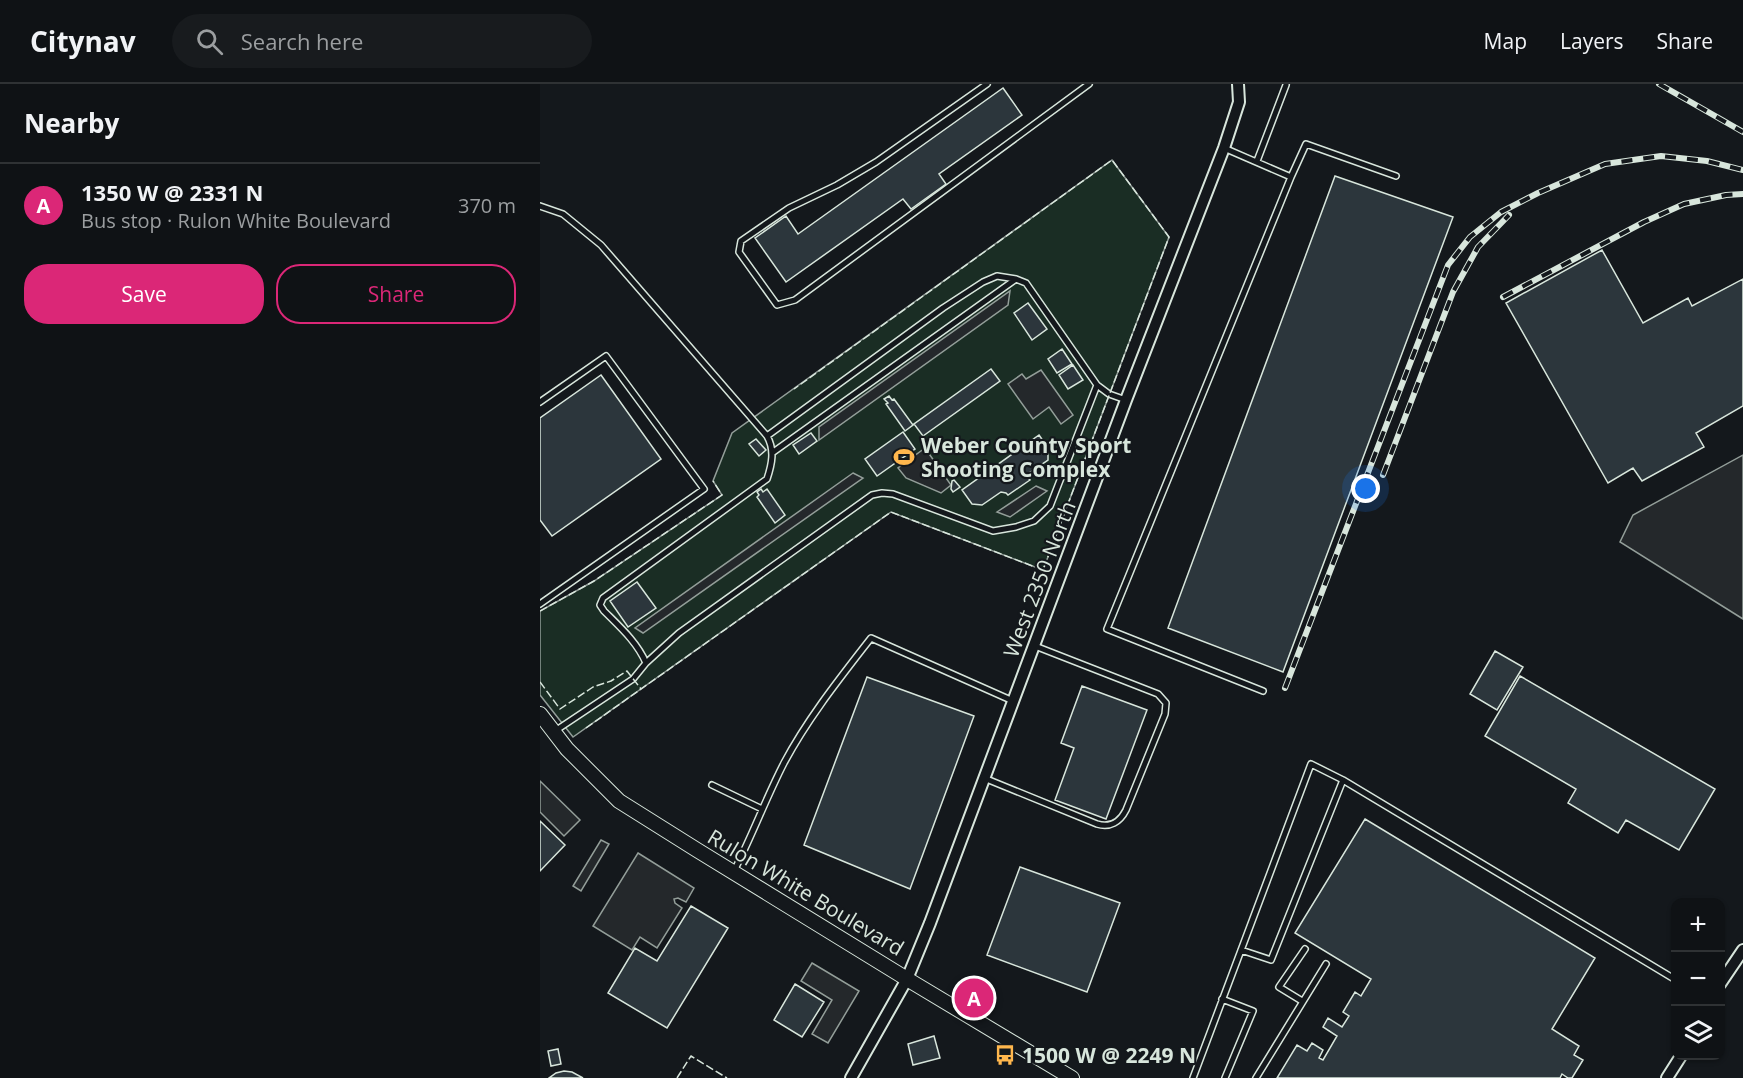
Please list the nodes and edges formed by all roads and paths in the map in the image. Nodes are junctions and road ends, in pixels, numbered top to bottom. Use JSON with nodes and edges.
{"nodes":[{"id":1,"x":987,"y":84,"type":"edge"},
{"id":2,"x":1238,"y":84,"type":"edge"},
{"id":3,"x":1086,"y":85,"type":"edge"},
{"id":4,"x":1286,"y":85,"type":"edge"},
{"id":5,"x":1224,"y":148,"type":"junction"},
{"id":6,"x":1257,"y":162,"type":"junction"},
{"id":7,"x":1396,"y":176,"type":"dead end"},
{"id":8,"x":1291,"y":177,"type":"junction"},
{"id":9,"x":540,"y":206,"type":"edge"},
{"id":10,"x":1016,"y":279,"type":"junction"},
{"id":11,"x":1098,"y":385,"type":"junction"},
{"id":12,"x":1126,"y":400,"type":"junction"},
{"id":13,"x":540,"y":402,"type":"edge"},
{"id":14,"x":767,"y":436,"type":"junction"},
{"id":15,"x":772,"y":453,"type":"junction"},
{"id":16,"x":540,"y":604,"type":"edge"},
{"id":17,"x":1035,"y":646,"type":"junction"},
{"id":18,"x":646,"y":663,"type":"junction"},
{"id":19,"x":1263,"y":691,"type":"dead end"},
{"id":20,"x":1013,"y":702,"type":"junction"},
{"id":21,"x":540,"y":714,"type":"edge"},
{"id":22,"x":554,"y":732,"type":"junction"},
{"id":23,"x":984,"y":778,"type":"junction"},
{"id":24,"x":1343,"y":780,"type":"junction"},
{"id":25,"x":712,"y":785,"type":"dead end"},
{"id":26,"x":762,"y":809,"type":"junction"},
{"id":27,"x":733,"y":872,"type":"junction"},
{"id":28,"x":1305,"y":949,"type":"dead end"},
{"id":29,"x":1241,"y":950,"type":"junction"},
{"id":30,"x":1743,"y":950,"type":"edge"},
{"id":31,"x":1326,"y":964,"type":"dead end"},
{"id":32,"x":1671,"y":977,"type":"edge"},
{"id":33,"x":1725,"y":977,"type":"edge"},
{"id":34,"x":908,"y":979,"type":"junction"},
{"id":35,"x":1222,"y":999,"type":"junction"},
{"id":36,"x":1302,"y":1000,"type":"junction"},
{"id":37,"x":1678,"y":1060,"type":"edge"},
{"id":38,"x":851,"y":1078,"type":"edge"},
{"id":39,"x":1072,"y":1078,"type":"edge"},
{"id":40,"x":1192,"y":1078,"type":"edge"},
{"id":41,"x":1225,"y":1078,"type":"edge"},
{"id":42,"x":1256,"y":1078,"type":"edge"},
{"id":43,"x":1667,"y":1078,"type":"edge"}],
"edges":[{"from":1,"to":3,"type":"lane"},
{"from":2,"to":5,"type":"street","name":"West 2350 North"},
{"from":4,"to":6,"type":"lane"},
{"from":5,"to":6,"type":"lane"},
{"from":5,"to":12,"type":"street","name":"West 2350 North"},
{"from":6,"to":8,"type":"lane"},
{"from":7,"to":8,"type":"lane"},
{"from":8,"to":19,"type":"lane"},
{"from":9,"to":14,"type":"lane"},
{"from":10,"to":11,"type":"lane"},
{"from":10,"to":14,"type":"lane"},
{"from":10,"to":15,"type":"lane"},
{"from":11,"to":12,"type":"lane"},
{"from":11,"to":18,"type":"lane"},
{"from":12,"to":17,"type":"street","name":"West 2350 North"},
{"from":13,"to":16,"type":"lane"},
{"from":14,"to":15,"type":"lane"},
{"from":15,"to":18,"type":"lane"},
{"from":17,"to":20,"type":"street","name":"West 2350 North"},
{"from":17,"to":23,"type":"lane"},
{"from":18,"to":22,"type":"lane"},
{"from":20,"to":23,"type":"street","name":"West 2350 North"},
{"from":20,"to":26,"type":"lane"},
{"from":21,"to":22,"type":"street","name":"Rulon White Boulevard"},
{"from":22,"to":27,"type":"street","name":"Rulon White Boulevard"},
{"from":23,"to":34,"type":"street","name":"West 2350 North"},
{"from":24,"to":29,"type":"lane"},
{"from":24,"to":29,"type":"lane"},
{"from":24,"to":32,"type":"lane"},
{"from":25,"to":26,"type":"lane"},
{"from":26,"to":27,"type":"lane"},
{"from":27,"to":34,"type":"street","name":"Rulon White Boulevard"},
{"from":28,"to":36,"type":"lane"},
{"from":29,"to":35,"type":"lane"},
{"from":30,"to":33,"type":"street"},
{"from":31,"to":36,"type":"lane"},
{"from":34,"to":38,"type":"street","name":"West 2350 North"},
{"from":34,"to":39,"type":"street","name":"Rulon White Boulevard"},
{"from":35,"to":40,"type":"lane"},
{"from":35,"to":41,"type":"lane"},
{"from":36,"to":42,"type":"lane"},
{"from":37,"to":43,"type":"street"}]}
